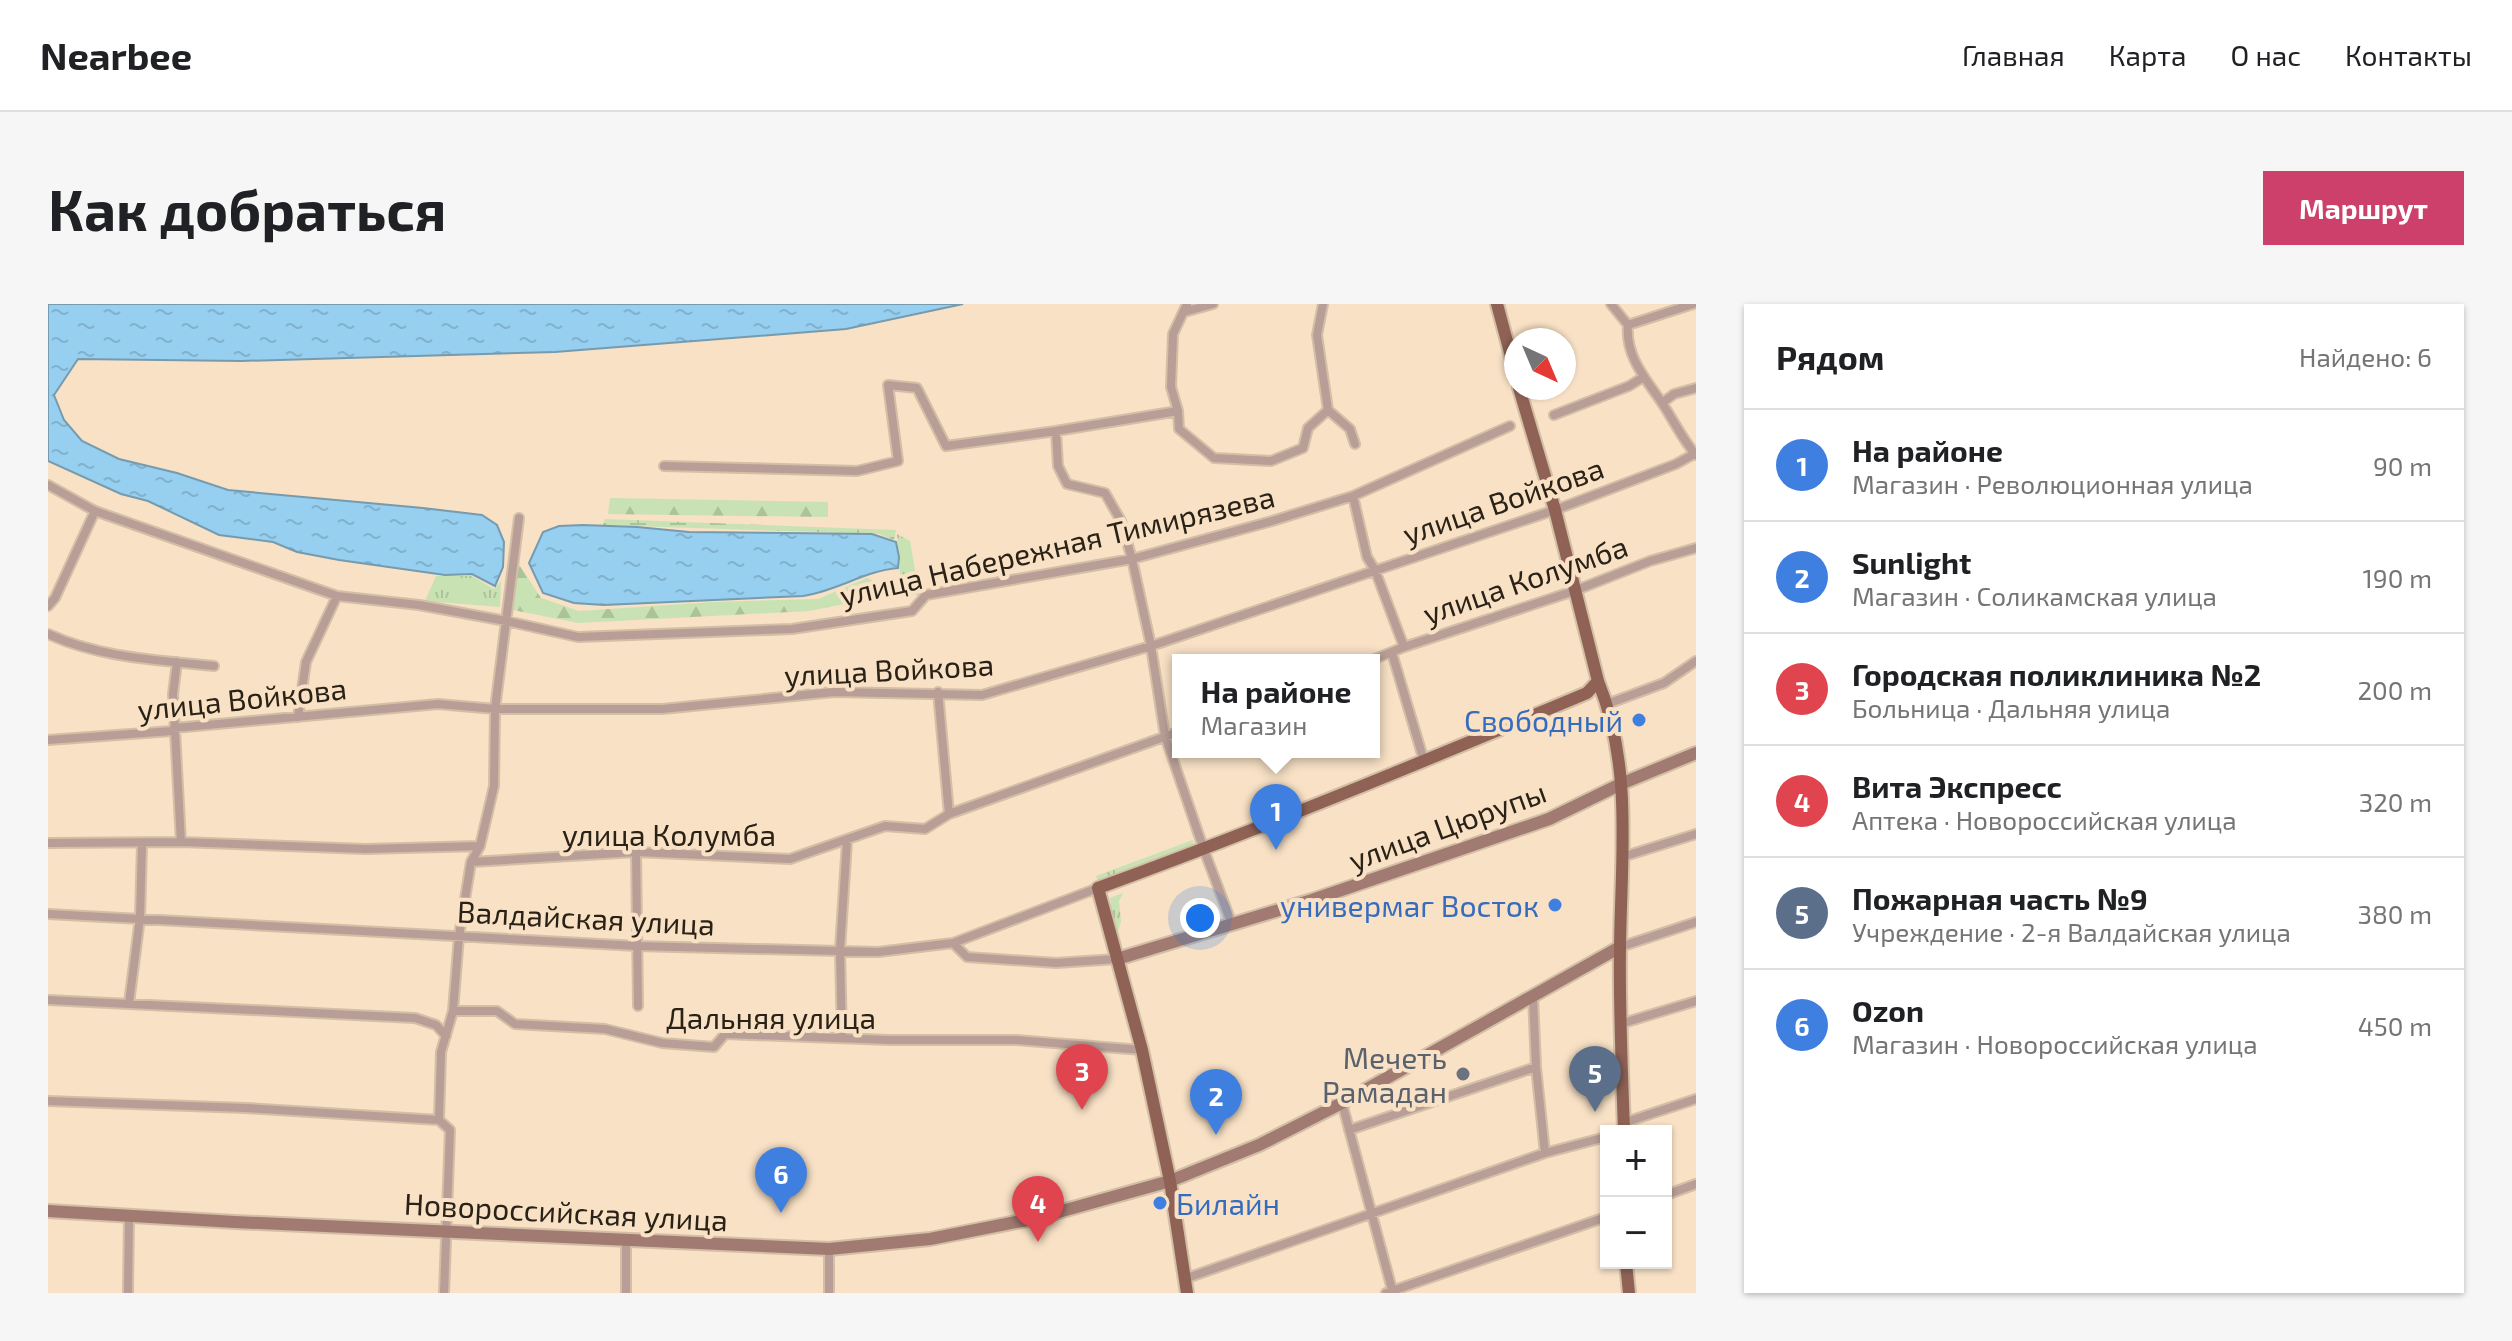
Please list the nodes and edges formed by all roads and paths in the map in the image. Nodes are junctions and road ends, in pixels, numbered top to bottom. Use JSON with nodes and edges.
{"nodes":[{"id":1,"x":1213,"y":304,"type":"edge"},
{"id":2,"x":1323,"y":304,"type":"edge"},
{"id":3,"x":1497,"y":304,"type":"edge"},
{"id":4,"x":1611,"y":304,"type":"edge"},
{"id":5,"x":1693,"y":304,"type":"edge"},
{"id":6,"x":1186,"y":308,"type":"edge"},
{"id":7,"x":1628,"y":325,"type":"junction"},
{"id":8,"x":1504,"y":330,"type":"edge"},
{"id":9,"x":1642,"y":378,"type":"junction"},
{"id":10,"x":1696,"y":388,"type":"edge"},
{"id":11,"x":1523,"y":400,"type":"edge"},
{"id":12,"x":1662,"y":403,"type":"junction"},
{"id":13,"x":1328,"y":410,"type":"junction"},
{"id":14,"x":1178,"y":411,"type":"junction"},
{"id":15,"x":1554,"y":415,"type":"dead end"},
{"id":16,"x":1510,"y":426,"type":"dead end"},
{"id":17,"x":1056,"y":431,"type":"junction"},
{"id":18,"x":1355,"y":444,"type":"dead end"},
{"id":19,"x":1696,"y":454,"type":"edge"},
{"id":20,"x":664,"y":466,"type":"dead end"},
{"id":21,"x":48,"y":485,"type":"edge"},
{"id":22,"x":1353,"y":496,"type":"junction"},
{"id":23,"x":1555,"y":510,"type":"junction"},
{"id":24,"x":95,"y":511,"type":"junction"},
{"id":25,"x":519,"y":518,"type":"dead end"},
{"id":26,"x":1696,"y":548,"type":"edge"},
{"id":27,"x":1132,"y":559,"type":"junction"},
{"id":28,"x":1375,"y":570,"type":"junction"},
{"id":29,"x":1574,"y":591,"type":"junction"},
{"id":30,"x":337,"y":596,"type":"junction"},
{"id":31,"x":48,"y":606,"type":"edge"},
{"id":32,"x":506,"y":621,"type":"junction"},
{"id":33,"x":48,"y":634,"type":"edge"},
{"id":34,"x":1151,"y":646,"type":"junction"},
{"id":35,"x":1404,"y":647,"type":"junction"},
{"id":36,"x":1392,"y":653,"type":"junction"},
{"id":37,"x":1380,"y":657,"type":"edge"},
{"id":38,"x":1696,"y":661,"type":"edge"},
{"id":39,"x":177,"y":662,"type":"junction"},
{"id":40,"x":214,"y":666,"type":"dead end"},
{"id":41,"x":1598,"y":681,"type":"junction"},
{"id":42,"x":938,"y":692,"type":"junction"},
{"id":43,"x":1607,"y":704,"type":"junction"},
{"id":44,"x":495,"y":709,"type":"junction"},
{"id":45,"x":298,"y":717,"type":"junction"},
{"id":46,"x":174,"y":728,"type":"junction"},
{"id":47,"x":1172,"y":734,"type":"edge"},
{"id":48,"x":1165,"y":736,"type":"junction"},
{"id":49,"x":48,"y":740,"type":"edge"},
{"id":50,"x":1696,"y":753,"type":"edge"},
{"id":51,"x":1172,"y":756,"type":"edge"},
{"id":52,"x":1173,"y":758,"type":"edge"},
{"id":53,"x":1424,"y":761,"type":"junction"},
{"id":54,"x":1623,"y":783,"type":"junction"},
{"id":55,"x":949,"y":814,"type":"junction"},
{"id":56,"x":1696,"y":834,"type":"edge"},
{"id":57,"x":847,"y":841,"type":"junction"},
{"id":58,"x":181,"y":842,"type":"junction"},
{"id":59,"x":48,"y":843,"type":"edge"},
{"id":60,"x":142,"y":844,"type":"junction"},
{"id":61,"x":480,"y":846,"type":"junction"},
{"id":62,"x":1204,"y":850,"type":"junction"},
{"id":63,"x":636,"y":852,"type":"junction"},
{"id":64,"x":1622,"y":857,"type":"junction"},
{"id":65,"x":471,"y":862,"type":"junction"},
{"id":66,"x":1098,"y":888,"type":"junction"},
{"id":67,"x":48,"y":914,"type":"edge"},
{"id":68,"x":140,"y":918,"type":"junction"},
{"id":69,"x":1696,"y":922,"type":"edge"},
{"id":70,"x":1232,"y":924,"type":"junction"},
{"id":71,"x":459,"y":936,"type":"junction"},
{"id":72,"x":953,"y":943,"type":"junction"},
{"id":73,"x":637,"y":946,"type":"junction"},
{"id":74,"x":1620,"y":947,"type":"junction"},
{"id":75,"x":840,"y":950,"type":"junction"},
{"id":76,"x":1117,"y":959,"type":"junction"},
{"id":77,"x":1533,"y":996,"type":"junction"},
{"id":78,"x":48,"y":1000,"type":"edge"},
{"id":79,"x":1696,"y":1001,"type":"edge"},
{"id":80,"x":129,"y":1003,"type":"junction"},
{"id":81,"x":638,"y":1006,"type":"dead end"},
{"id":82,"x":453,"y":1011,"type":"junction"},
{"id":83,"x":1620,"y":1024,"type":"junction"},
{"id":84,"x":446,"y":1036,"type":"junction"},
{"id":85,"x":842,"y":1038,"type":"junction"},
{"id":86,"x":1142,"y":1050,"type":"junction"},
{"id":87,"x":1536,"y":1067,"type":"junction"},
{"id":88,"x":1696,"y":1099,"type":"edge"},
{"id":89,"x":48,"y":1101,"type":"edge"},
{"id":90,"x":1342,"y":1103,"type":"junction"},
{"id":91,"x":439,"y":1120,"type":"junction"},
{"id":92,"x":1624,"y":1125,"type":"edge"},
{"id":93,"x":1629,"y":1125,"type":"edge"},
{"id":94,"x":1349,"y":1130,"type":"junction"},
{"id":95,"x":1600,"y":1139,"type":"edge"},
{"id":96,"x":1545,"y":1153,"type":"junction"},
{"id":97,"x":1170,"y":1181,"type":"junction"},
{"id":98,"x":1696,"y":1184,"type":"edge"},
{"id":99,"x":1672,"y":1193,"type":"edge"},
{"id":100,"x":48,"y":1211,"type":"edge"},
{"id":101,"x":1371,"y":1212,"type":"junction"},
{"id":102,"x":129,"y":1217,"type":"junction"},
{"id":103,"x":1600,"y":1219,"type":"edge"},
{"id":104,"x":447,"y":1231,"type":"junction"},
{"id":105,"x":626,"y":1240,"type":"junction"},
{"id":106,"x":829,"y":1249,"type":"junction"},
{"id":107,"x":1627,"y":1269,"type":"edge"},
{"id":108,"x":1184,"y":1279,"type":"junction"},
{"id":109,"x":1391,"y":1292,"type":"edge"},
{"id":110,"x":128,"y":1293,"type":"edge"},
{"id":111,"x":444,"y":1293,"type":"edge"},
{"id":112,"x":626,"y":1293,"type":"edge"},
{"id":113,"x":829,"y":1293,"type":"edge"},
{"id":114,"x":1187,"y":1293,"type":"edge"},
{"id":115,"x":1629,"y":1293,"type":"edge"}],
"edges":[{"from":1,"to":6,"type":"street"},
{"from":2,"to":13,"type":"street"},
{"from":3,"to":8,"type":"main road"},
{"from":4,"to":7,"type":"street"},
{"from":5,"to":7,"type":"street"},
{"from":6,"to":14,"type":"street"},
{"from":7,"to":9,"type":"street"},
{"from":9,"to":12,"type":"street"},
{"from":9,"to":15,"type":"street"},
{"from":10,"to":12,"type":"street"},
{"from":11,"to":23,"type":"main road"},
{"from":12,"to":19,"type":"street"},
{"from":13,"to":14,"type":"street"},
{"from":13,"to":18,"type":"street"},
{"from":14,"to":17,"type":"street"},
{"from":16,"to":22,"type":"street","name":"улица Набережная Тимирязева"},
{"from":17,"to":20,"type":"street"},
{"from":17,"to":27,"type":"street"},
{"from":19,"to":23,"type":"street","name":"улица Войкова"},
{"from":21,"to":24,"type":"street","name":"улица Набережная Тимирязева"},
{"from":22,"to":27,"type":"street","name":"улица Набережная Тимирязева"},
{"from":22,"to":28,"type":"street"},
{"from":23,"to":28,"type":"street","name":"улица Войкова"},
{"from":23,"to":29,"type":"main road"},
{"from":24,"to":30,"type":"street","name":"улица Набережная Тимирязева"},
{"from":24,"to":31,"type":"street"},
{"from":25,"to":32,"type":"street"},
{"from":26,"to":29,"type":"street","name":"улица Колумба"},
{"from":27,"to":32,"type":"street","name":"улица Набережная Тимирязева"},
{"from":27,"to":34,"type":"street"},
{"from":28,"to":34,"type":"street","name":"улица Войкова"},
{"from":28,"to":35,"type":"street"},
{"from":29,"to":35,"type":"street","name":"улица Колумба"},
{"from":29,"to":41,"type":"main road"},
{"from":30,"to":32,"type":"street","name":"улица Набережная Тимирязева"},
{"from":30,"to":45,"type":"street"},
{"from":32,"to":44,"type":"street"},
{"from":33,"to":39,"type":"street"},
{"from":34,"to":42,"type":"street","name":"улица Войкова"},
{"from":34,"to":48,"type":"street"},
{"from":35,"to":36,"type":"street","name":"улица Колумба"},
{"from":36,"to":37,"type":"street","name":"улица Колумба"},
{"from":36,"to":53,"type":"street"},
{"from":38,"to":43,"type":"street"},
{"from":39,"to":40,"type":"street"},
{"from":39,"to":46,"type":"street"},
{"from":41,"to":43,"type":"main road"},
{"from":41,"to":53,"type":"main road"},
{"from":42,"to":44,"type":"street","name":"улица Войкова"},
{"from":42,"to":55,"type":"street"},
{"from":43,"to":54,"type":"main road"},
{"from":44,"to":45,"type":"street","name":"улица Войкова"},
{"from":44,"to":61,"type":"street"},
{"from":45,"to":46,"type":"street","name":"улица Войкова"},
{"from":46,"to":49,"type":"street","name":"улица Войкова"},
{"from":46,"to":58,"type":"street"},
{"from":47,"to":48,"type":"street","name":"улица Колумба"},
{"from":48,"to":51,"type":"street"},
{"from":48,"to":55,"type":"street","name":"улица Колумба"},
{"from":50,"to":54,"type":"street","name":"улица Цюрупы"},
{"from":52,"to":62,"type":"street"},
{"from":53,"to":62,"type":"main road"},
{"from":54,"to":64,"type":"main road"},
{"from":54,"to":70,"type":"street","name":"улица Цюрупы"},
{"from":55,"to":57,"type":"street","name":"улица Колумба"},
{"from":56,"to":64,"type":"street"},
{"from":57,"to":63,"type":"street","name":"улица Колумба"},
{"from":57,"to":75,"type":"street"},
{"from":58,"to":60,"type":"street"},
{"from":58,"to":61,"type":"street"},
{"from":59,"to":60,"type":"street"},
{"from":60,"to":68,"type":"street"},
{"from":61,"to":65,"type":"street"},
{"from":62,"to":66,"type":"main road"},
{"from":62,"to":70,"type":"street"},
{"from":63,"to":65,"type":"street","name":"улица Колумба"},
{"from":63,"to":73,"type":"street"},
{"from":64,"to":74,"type":"main road"},
{"from":65,"to":71,"type":"street"},
{"from":66,"to":72,"type":"street","name":"Валдайская улица"},
{"from":66,"to":76,"type":"main road"},
{"from":67,"to":68,"type":"street","name":"Валдайская улица"},
{"from":68,"to":71,"type":"street","name":"Валдайская улица"},
{"from":68,"to":80,"type":"street"},
{"from":69,"to":74,"type":"street"},
{"from":70,"to":76,"type":"street","name":"улица Цюрупы"},
{"from":71,"to":73,"type":"street","name":"Валдайская улица"},
{"from":71,"to":82,"type":"street"},
{"from":72,"to":75,"type":"street","name":"Валдайская улица"},
{"from":72,"to":76,"type":"street"},
{"from":73,"to":75,"type":"street","name":"Валдайская улица"},
{"from":73,"to":81,"type":"street"},
{"from":74,"to":77,"type":"street","name":"Новороссийская улица"},
{"from":74,"to":83,"type":"main road"},
{"from":75,"to":85,"type":"street"},
{"from":76,"to":86,"type":"main road"},
{"from":77,"to":87,"type":"street"},
{"from":77,"to":90,"type":"street","name":"Новороссийская улица"},
{"from":78,"to":80,"type":"street"},
{"from":79,"to":83,"type":"street"},
{"from":80,"to":84,"type":"street"},
{"from":82,"to":84,"type":"street"},
{"from":82,"to":85,"type":"street","name":"Дальняя улица"},
{"from":83,"to":92,"type":"main road"},
{"from":84,"to":91,"type":"street"},
{"from":85,"to":86,"type":"street","name":"Дальняя улица"},
{"from":86,"to":97,"type":"main road"},
{"from":87,"to":94,"type":"street"},
{"from":87,"to":96,"type":"street"},
{"from":88,"to":93,"type":"street"},
{"from":89,"to":91,"type":"street"},
{"from":90,"to":94,"type":"street"},
{"from":90,"to":97,"type":"street","name":"Новороссийская улица"},
{"from":91,"to":104,"type":"street"},
{"from":94,"to":101,"type":"street"},
{"from":95,"to":96,"type":"street"},
{"from":96,"to":101,"type":"street"},
{"from":97,"to":106,"type":"street","name":"Новороссийская улица"},
{"from":97,"to":108,"type":"main road"},
{"from":98,"to":99,"type":"street"},
{"from":100,"to":102,"type":"street","name":"Новороссийская улица"},
{"from":101,"to":108,"type":"street"},
{"from":101,"to":109,"type":"street"},
{"from":102,"to":104,"type":"street","name":"Новороссийская улица"},
{"from":102,"to":110,"type":"street"},
{"from":103,"to":109,"type":"street"},
{"from":104,"to":105,"type":"street","name":"Новороссийская улица"},
{"from":104,"to":111,"type":"street"},
{"from":105,"to":106,"type":"street","name":"Новороссийская улица"},
{"from":105,"to":112,"type":"street"},
{"from":106,"to":113,"type":"street"},
{"from":107,"to":115,"type":"main road"},
{"from":108,"to":114,"type":"main road"}]}
